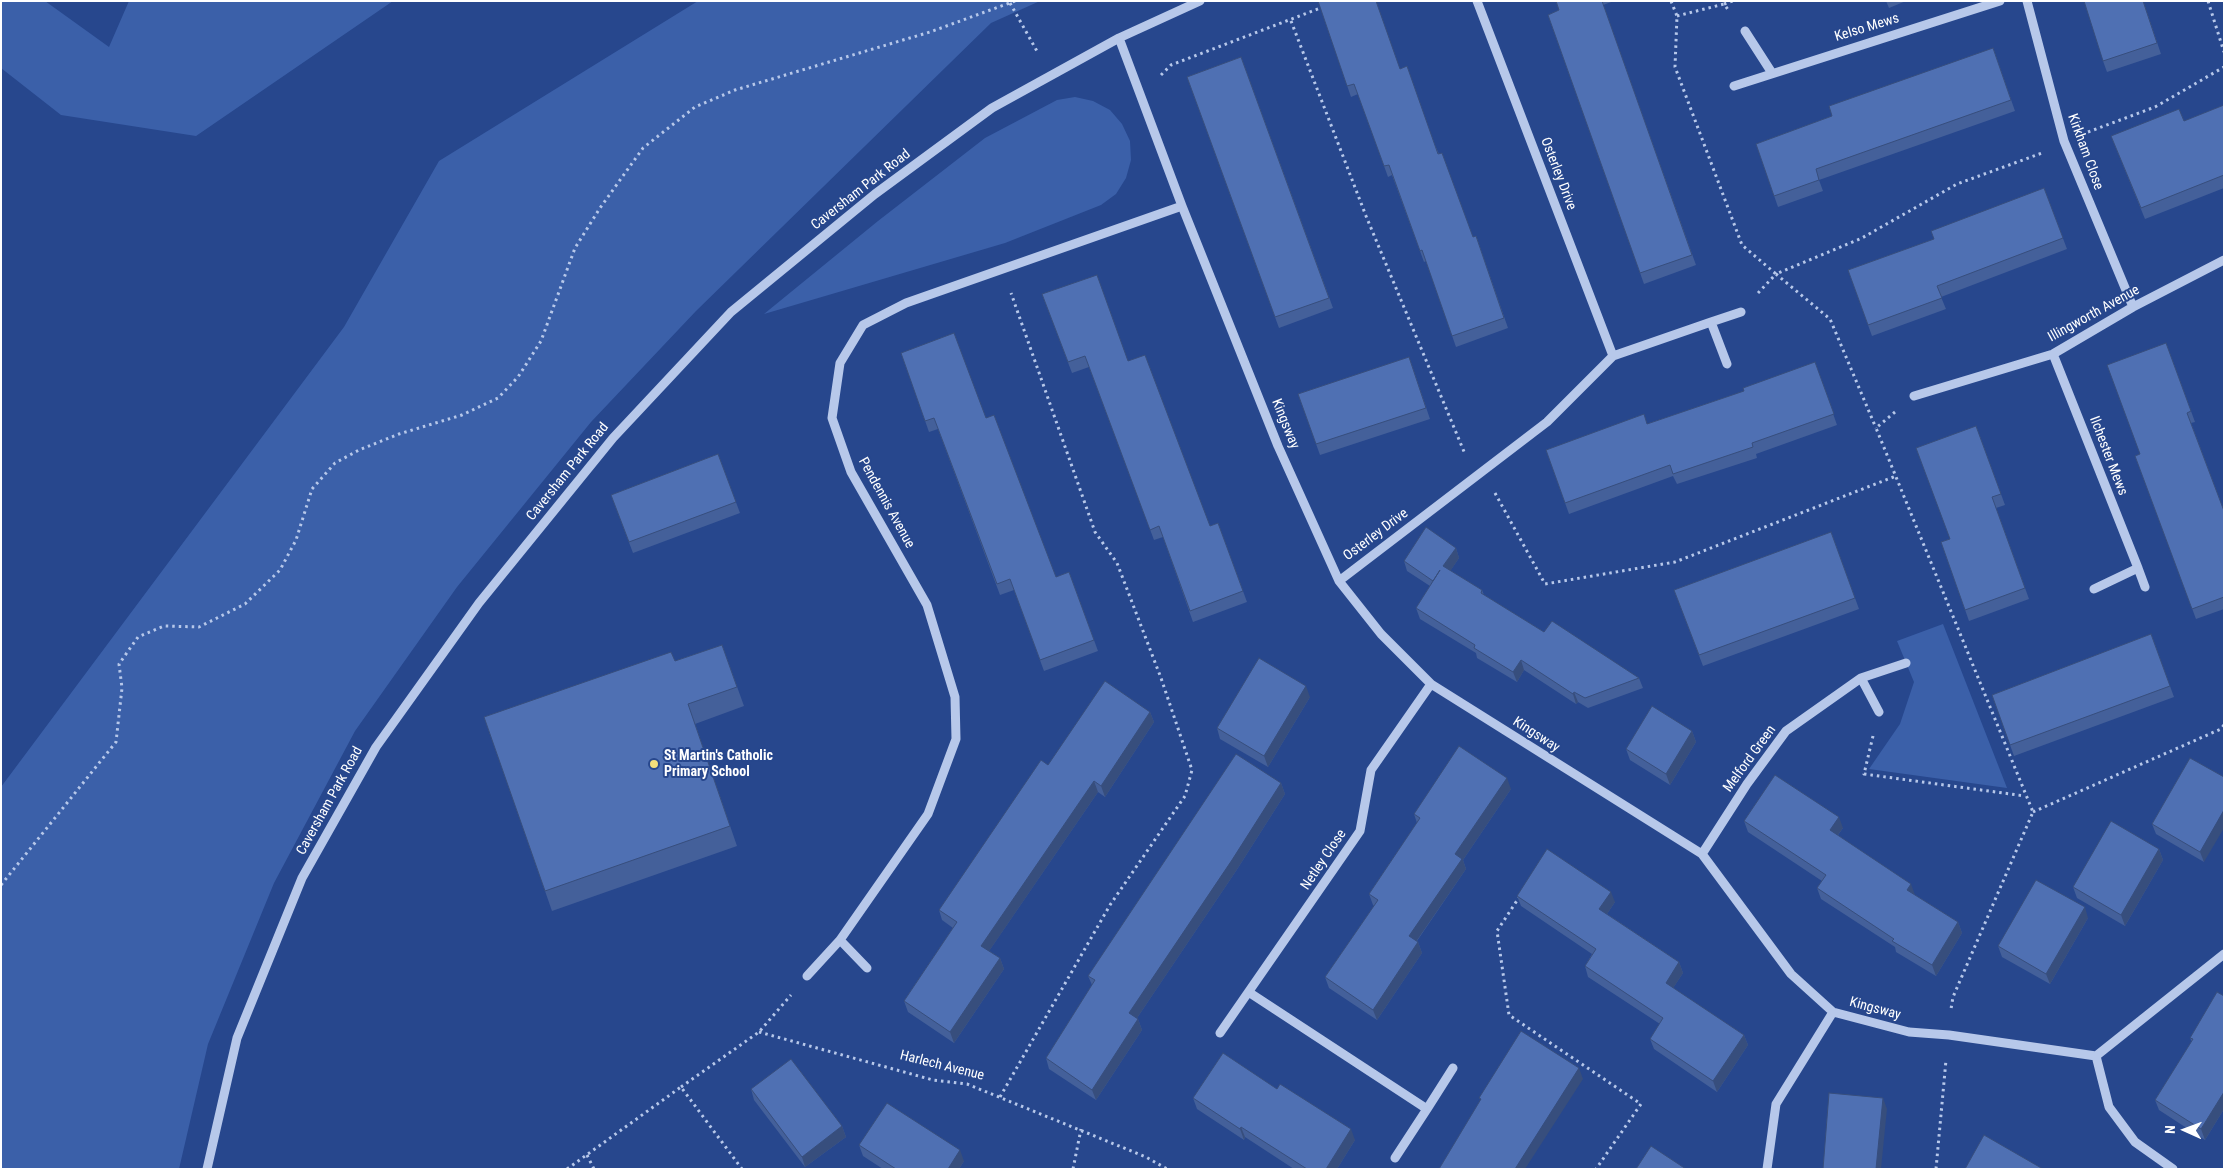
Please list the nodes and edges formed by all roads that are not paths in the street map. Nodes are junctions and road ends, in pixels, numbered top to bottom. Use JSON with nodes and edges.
{"nodes":[{"id":1,"x":1200,"y":1,"type":"edge"},
{"id":2,"x":1477,"y":1,"type":"edge"},
{"id":3,"x":2000,"y":1,"type":"edge"},
{"id":4,"x":2027,"y":1,"type":"edge"},
{"id":5,"x":1745,"y":31,"type":"road end"},
{"id":6,"x":1119,"y":38,"type":"junction"},
{"id":7,"x":1772,"y":73,"type":"junction"},
{"id":8,"x":1734,"y":86,"type":"dead end"},
{"id":9,"x":1182,"y":206,"type":"junction"},
{"id":10,"x":2224,"y":260,"type":"edge"},
{"id":11,"x":2134,"y":307,"type":"junction"},
{"id":12,"x":1741,"y":312,"type":"road end"},
{"id":13,"x":1711,"y":322,"type":"junction"},
{"id":14,"x":2054,"y":354,"type":"junction"},
{"id":15,"x":1613,"y":356,"type":"junction"},
{"id":16,"x":1727,"y":364,"type":"dead end"},
{"id":17,"x":1914,"y":396,"type":"road end"},
{"id":18,"x":2138,"y":568,"type":"junction"},
{"id":19,"x":1339,"y":581,"type":"junction"},
{"id":20,"x":2145,"y":587,"type":"dead end"},
{"id":21,"x":2094,"y":589,"type":"dead end"},
{"id":22,"x":1906,"y":662,"type":"dead end"},
{"id":23,"x":1861,"y":678,"type":"junction"},
{"id":24,"x":1431,"y":684,"type":"junction"},
{"id":25,"x":1879,"y":712,"type":"road end"},
{"id":26,"x":1702,"y":854,"type":"junction"},
{"id":27,"x":840,"y":940,"type":"junction"},
{"id":28,"x":2224,"y":954,"type":"edge"},
{"id":29,"x":866,"y":968,"type":"dead end"},
{"id":30,"x":807,"y":976,"type":"road end"},
{"id":31,"x":1250,"y":993,"type":"junction"},
{"id":32,"x":1833,"y":1012,"type":"junction"},
{"id":33,"x":1220,"y":1033,"type":"dead end"},
{"id":34,"x":2096,"y":1056,"type":"junction"},
{"id":35,"x":1453,"y":1068,"type":"dead end"},
{"id":36,"x":1427,"y":1109,"type":"junction"},
{"id":37,"x":1395,"y":1158,"type":"dead end"},
{"id":38,"x":207,"y":1169,"type":"edge"},
{"id":39,"x":1768,"y":1169,"type":"edge"},
{"id":40,"x":2173,"y":1169,"type":"edge"}],
"edges":[{"from":1,"to":6,"type":"street","name":"Caversham Park Road"},
{"from":2,"to":15,"type":"street","name":"Osterley Drive"},
{"from":3,"to":7,"type":"street","name":"Kelso Mews"},
{"from":4,"to":11,"type":"street","name":"Kirkham Close"},
{"from":5,"to":7,"type":"street"},
{"from":6,"to":9,"type":"street","name":"Kingsway"},
{"from":6,"to":38,"type":"street","name":"Caversham Park Road"},
{"from":7,"to":8,"type":"street","name":"Kelso Mews"},
{"from":9,"to":19,"type":"street","name":"Kingsway"},
{"from":9,"to":27,"type":"street","name":"Pendennis Avenue"},
{"from":10,"to":11,"type":"street","name":"Illingworth Avenue"},
{"from":11,"to":14,"type":"street","name":"Illingworth Avenue"},
{"from":12,"to":13,"type":"street","name":"Osterley Drive"},
{"from":13,"to":15,"type":"street","name":"Osterley Drive"},
{"from":13,"to":16,"type":"street"},
{"from":14,"to":17,"type":"street","name":"Illingworth Avenue"},
{"from":14,"to":18,"type":"street","name":"Ilchester Mews"},
{"from":15,"to":19,"type":"street","name":"Osterley Drive"},
{"from":18,"to":20,"type":"street","name":"Ilchester Mews"},
{"from":18,"to":21,"type":"street"},
{"from":19,"to":24,"type":"street","name":"Kingsway"},
{"from":22,"to":23,"type":"street","name":"Melford Green"},
{"from":23,"to":25,"type":"street"},
{"from":23,"to":26,"type":"street","name":"Melford Green"},
{"from":24,"to":26,"type":"street","name":"Kingsway"},
{"from":24,"to":31,"type":"street","name":"Netley Close"},
{"from":26,"to":32,"type":"street","name":"Kingsway"},
{"from":27,"to":29,"type":"street"},
{"from":27,"to":30,"type":"street","name":"Pendennis Avenue"},
{"from":28,"to":34,"type":"street"},
{"from":31,"to":33,"type":"street","name":"Netley Close"},
{"from":31,"to":36,"type":"street"},
{"from":32,"to":34,"type":"street","name":"Kingsway"},
{"from":32,"to":39,"type":"street"},
{"from":34,"to":40,"type":"street"},
{"from":35,"to":36,"type":"street"},
{"from":36,"to":37,"type":"street"}]}
